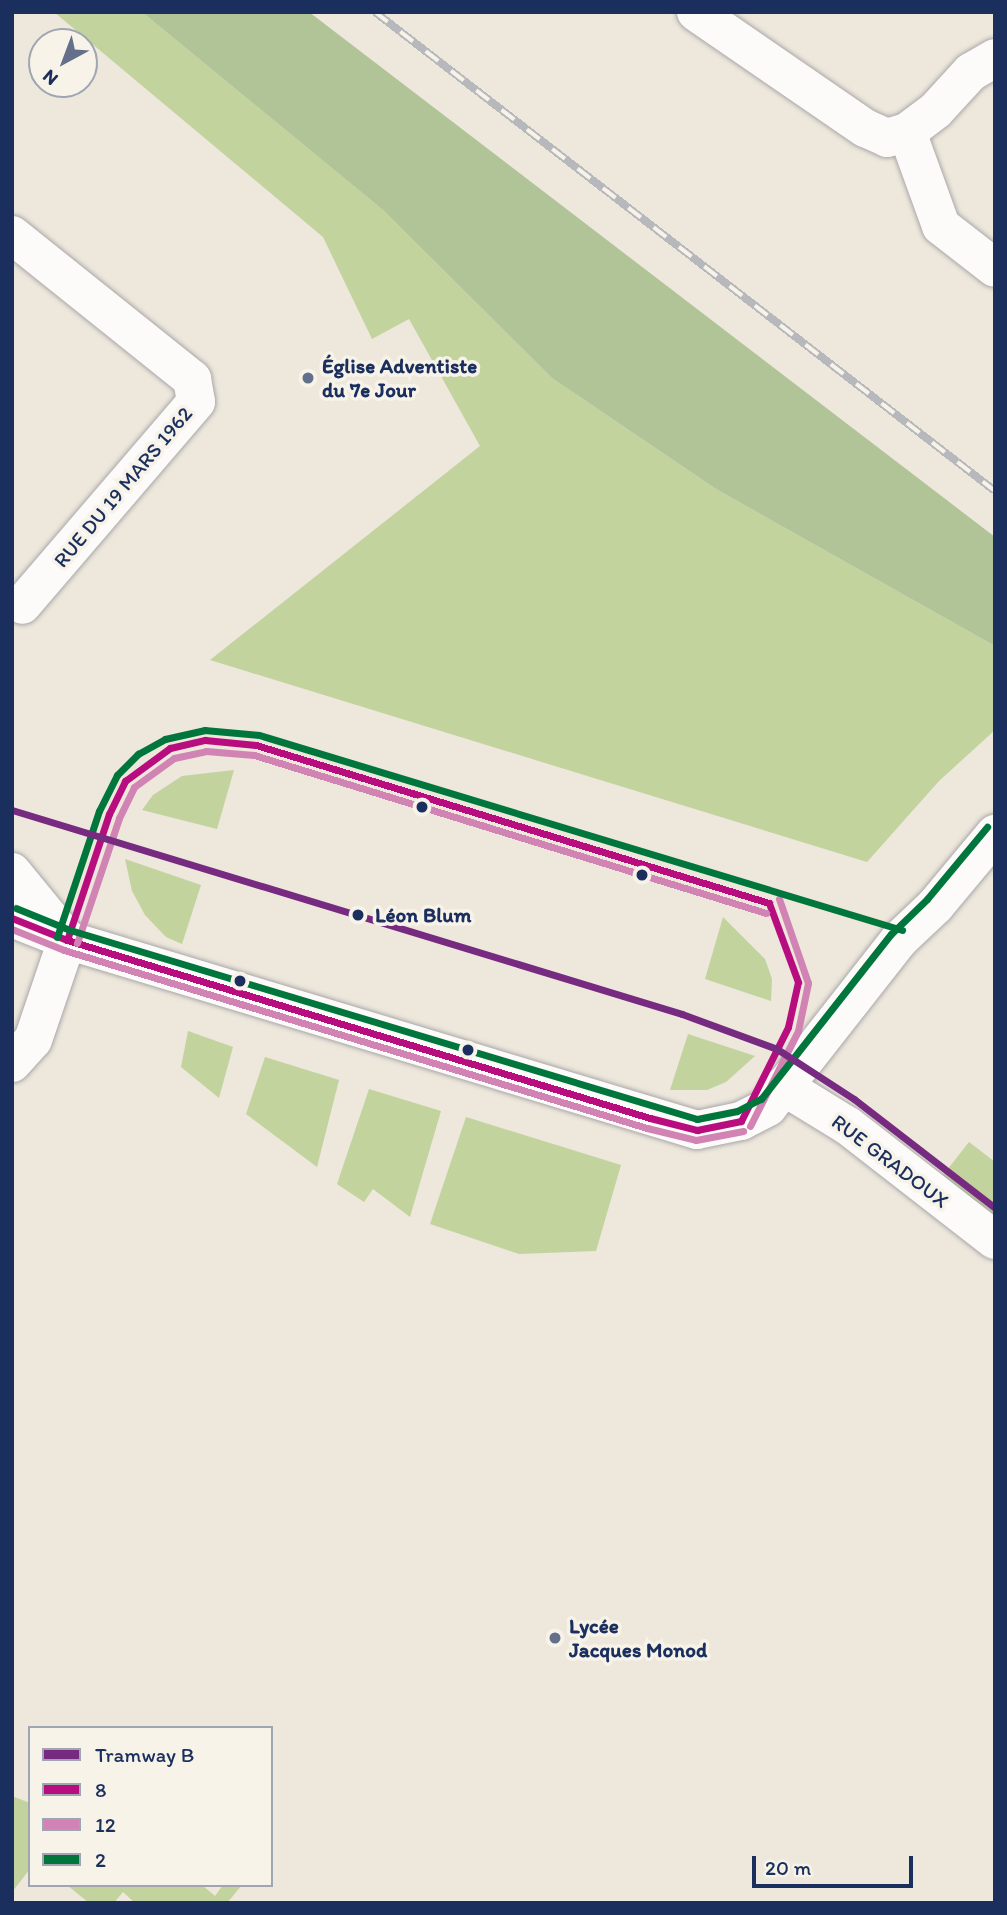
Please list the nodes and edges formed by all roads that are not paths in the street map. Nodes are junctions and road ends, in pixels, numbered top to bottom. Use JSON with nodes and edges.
{"nodes":[{"id":1,"x":696,"y":12,"type":"edge"},
{"id":2,"x":995,"y":58,"type":"edge"},
{"id":3,"x":907,"y":132,"type":"junction"},
{"id":4,"x":12,"y":235,"type":"edge"},
{"id":5,"x":995,"y":268,"type":"edge"},
{"id":6,"x":22,"y":605,"type":"dead end"},
{"id":7,"x":995,"y":834,"type":"edge"},
{"id":8,"x":12,"y":872,"type":"edge"},
{"id":9,"x":12,"y":918,"type":"edge"},
{"id":10,"x":67,"y":940,"type":"junction"},
{"id":11,"x":12,"y":1063,"type":"edge"},
{"id":12,"x":783,"y":1086,"type":"junction"},
{"id":13,"x":995,"y":1240,"type":"edge"}],
"edges":[{"from":1,"to":3,"type":"street"},
{"from":2,"to":3,"type":"street"},
{"from":3,"to":5,"type":"street"},
{"from":4,"to":6,"type":"street","name":"RUE DU 19 MARS 1962"},
{"from":7,"to":12,"type":"street"},
{"from":8,"to":10,"type":"street"},
{"from":9,"to":10,"type":"street"},
{"from":10,"to":11,"type":"street"},
{"from":10,"to":12,"type":"street"},
{"from":12,"to":13,"type":"street","name":"RUE GRADOUX"}]}
